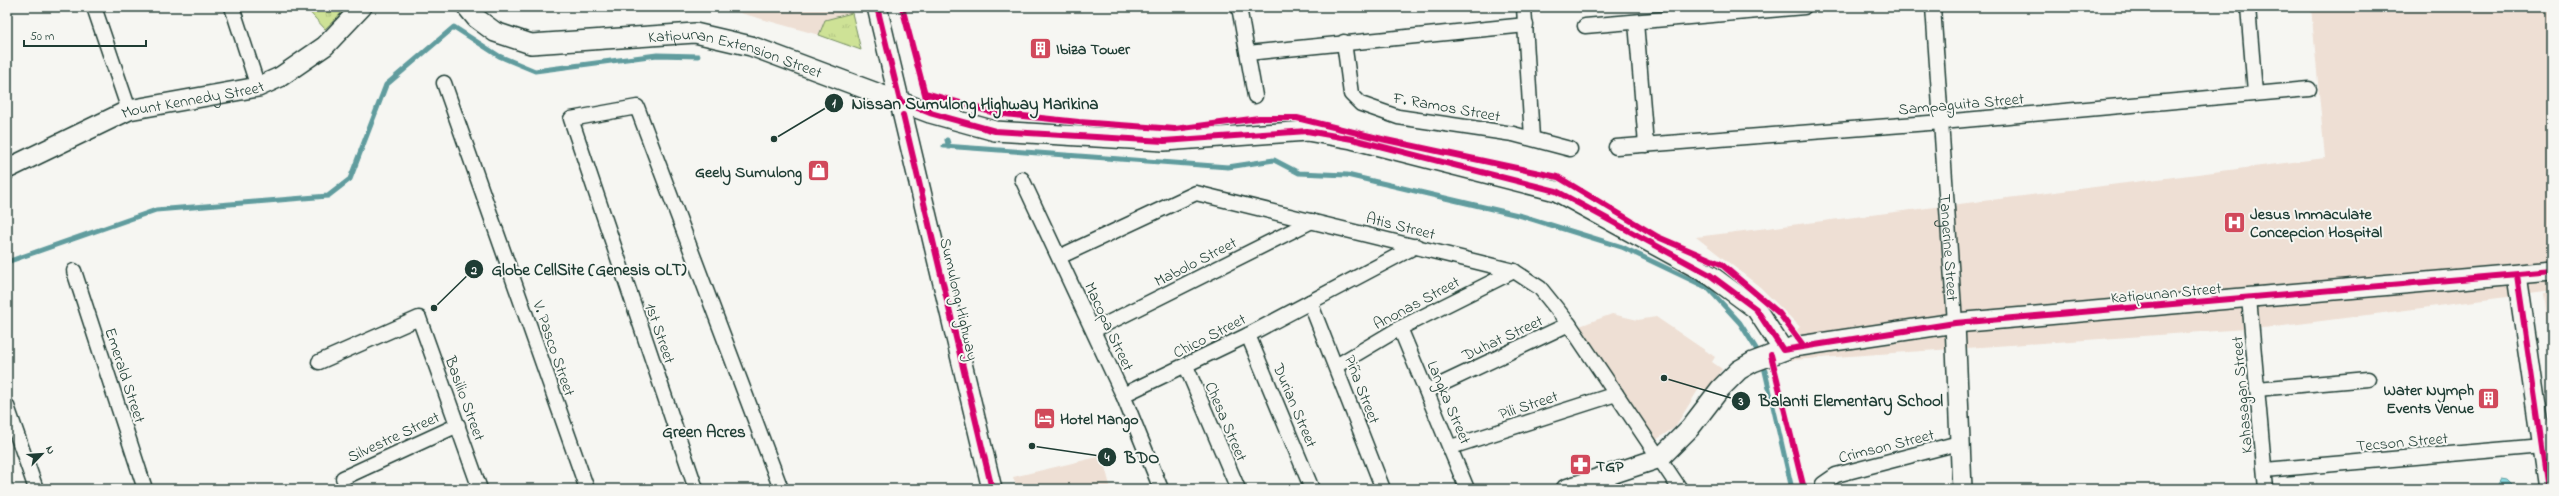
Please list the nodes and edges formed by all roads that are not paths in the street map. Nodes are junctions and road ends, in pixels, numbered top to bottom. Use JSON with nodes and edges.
{"nodes":[{"id":1,"x":94,"y":7,"type":"edge"},
{"id":2,"x":232,"y":7,"type":"edge"},
{"id":3,"x":362,"y":7,"type":"edge"},
{"id":4,"x":467,"y":7,"type":"edge"},
{"id":5,"x":877,"y":7,"type":"edge"},
{"id":6,"x":1240,"y":7,"type":"edge"},
{"id":7,"x":1524,"y":7,"type":"edge"},
{"id":8,"x":1804,"y":7,"type":"edge"},
{"id":9,"x":1933,"y":7,"type":"edge"},
{"id":10,"x":2248,"y":7,"type":"edge"},
{"id":11,"x":1636,"y":22,"type":"junction"},
{"id":12,"x":1526,"y":25,"type":"junction"},
{"id":13,"x":1585,"y":26,"type":"dead end"},
{"id":14,"x":1344,"y":42,"type":"junction"},
{"id":15,"x":1248,"y":53,"type":"junction"},
{"id":16,"x":444,"y":83,"type":"dead end"},
{"id":17,"x":258,"y":87,"type":"junction"},
{"id":18,"x":2309,"y":89,"type":"dead end"},
{"id":19,"x":2255,"y":92,"type":"junction"},
{"id":20,"x":1255,"y":96,"type":"dead end"},
{"id":21,"x":901,"y":108,"type":"junction"},
{"id":22,"x":129,"y":110,"type":"junction"},
{"id":23,"x":1942,"y":122,"type":"junction"},
{"id":24,"x":1532,"y":138,"type":"junction"},
{"id":25,"x":1646,"y":145,"type":"junction"},
{"id":26,"x":1616,"y":147,"type":"dead end"},
{"id":27,"x":1570,"y":149,"type":"dead end"},
{"id":28,"x":8,"y":164,"type":"edge"},
{"id":29,"x":1022,"y":179,"type":"dead end"},
{"id":30,"x":1312,"y":221,"type":"junction"},
{"id":31,"x":1416,"y":246,"type":"junction"},
{"id":32,"x":1058,"y":257,"type":"junction"},
{"id":33,"x":1514,"y":270,"type":"junction"},
{"id":34,"x":74,"y":271,"type":"dead end"},
{"id":35,"x":2552,"y":271,"type":"edge"},
{"id":36,"x":2518,"y":275,"type":"junction"},
{"id":37,"x":2249,"y":298,"type":"junction"},
{"id":38,"x":1310,"y":302,"type":"junction"},
{"id":39,"x":1955,"y":323,"type":"junction"},
{"id":40,"x":1569,"y":324,"type":"junction"},
{"id":41,"x":1400,"y":328,"type":"junction"},
{"id":42,"x":1094,"y":330,"type":"junction"},
{"id":43,"x":1248,"y":335,"type":"junction"},
{"id":44,"x":1783,"y":350,"type":"junction"},
{"id":45,"x":318,"y":362,"type":"dead end"},
{"id":46,"x":1186,"y":366,"type":"junction"},
{"id":47,"x":1336,"y":366,"type":"junction"},
{"id":48,"x":2368,"y":379,"type":"dead end"},
{"id":49,"x":2257,"y":389,"type":"junction"},
{"id":50,"x":1428,"y":391,"type":"junction"},
{"id":51,"x":1616,"y":394,"type":"junction"},
{"id":52,"x":1123,"y":395,"type":"junction"},
{"id":53,"x":7,"y":406,"type":"edge"},
{"id":54,"x":458,"y":425,"type":"junction"},
{"id":55,"x":1959,"y":444,"type":"junction"},
{"id":56,"x":2542,"y":446,"type":"junction"},
{"id":57,"x":1451,"y":447,"type":"junction"},
{"id":58,"x":1660,"y":458,"type":"junction"},
{"id":59,"x":2265,"y":470,"type":"junction"},
{"id":60,"x":343,"y":478,"type":"dead end"},
{"id":61,"x":1823,"y":486,"type":"edge"},
{"id":62,"x":36,"y":489,"type":"edge"},
{"id":63,"x":145,"y":489,"type":"edge"},
{"id":64,"x":480,"y":489,"type":"edge"},
{"id":65,"x":587,"y":489,"type":"edge"},
{"id":66,"x":696,"y":489,"type":"edge"},
{"id":67,"x":781,"y":489,"type":"edge"},
{"id":68,"x":992,"y":489,"type":"edge"},
{"id":69,"x":1161,"y":489,"type":"edge"},
{"id":70,"x":1238,"y":489,"type":"edge"},
{"id":71,"x":1312,"y":489,"type":"edge"},
{"id":72,"x":1383,"y":489,"type":"edge"},
{"id":73,"x":1467,"y":489,"type":"edge"},
{"id":74,"x":1566,"y":489,"type":"edge"},
{"id":75,"x":1680,"y":489,"type":"edge"},
{"id":76,"x":1962,"y":489,"type":"edge"},
{"id":77,"x":2266,"y":489,"type":"edge"},
{"id":78,"x":2548,"y":489,"type":"edge"}],
"edges":[{"from":1,"to":22,"type":"street"},
{"from":2,"to":17,"type":"street"},
{"from":3,"to":17,"type":"street","name":"Mount Kennedy Street"},
{"from":4,"to":21,"type":"street","name":"Katipunan Extension Street"},
{"from":5,"to":21,"type":"street","name":"Sumulong Highway"},
{"from":6,"to":15,"type":"street"},
{"from":7,"to":12,"type":"street"},
{"from":8,"to":11,"type":"street"},
{"from":9,"to":23,"type":"street","name":"Tangerine Street"},
{"from":10,"to":19,"type":"street"},
{"from":11,"to":13,"type":"street"},
{"from":11,"to":25,"type":"street"},
{"from":12,"to":14,"type":"street"},
{"from":12,"to":24,"type":"street"},
{"from":14,"to":15,"type":"street"},
{"from":14,"to":24,"type":"street","name":"F. Ramos Street"},
{"from":15,"to":20,"type":"street"},
{"from":16,"to":65,"type":"street","name":"V. Pasco Street"},
{"from":17,"to":22,"type":"street","name":"Mount Kennedy Street"},
{"from":18,"to":19,"type":"street","name":"Sampaguita Street"},
{"from":19,"to":23,"type":"street","name":"Sampaguita Street"},
{"from":21,"to":44,"type":"street","name":"Katipunan Extension Street"},
{"from":21,"to":68,"type":"street","name":"Sumulong Highway"},
{"from":22,"to":28,"type":"street","name":"Mount Kennedy Street"},
{"from":23,"to":25,"type":"street","name":"Sampaguita Street"},
{"from":23,"to":39,"type":"street","name":"Tangerine Street"},
{"from":24,"to":27,"type":"street","name":"F. Ramos Street"},
{"from":25,"to":26,"type":"street","name":"Sampaguita Street"},
{"from":29,"to":32,"type":"street","name":"Macopa Street"},
{"from":30,"to":31,"type":"street","name":"Atis Street"},
{"from":30,"to":32,"type":"street","name":"Atis Street"},
{"from":30,"to":42,"type":"street","name":"Mabolo Street"},
{"from":31,"to":33,"type":"street","name":"Atis Street"},
{"from":31,"to":38,"type":"street","name":"Chico Street"},
{"from":32,"to":42,"type":"street","name":"Macopa Street"},
{"from":33,"to":40,"type":"street","name":"Atis Street"},
{"from":33,"to":41,"type":"street","name":"Anonas Street"},
{"from":34,"to":63,"type":"street","name":"Emerald Street"},
{"from":35,"to":36,"type":"street","name":"Katipunan Street"},
{"from":36,"to":37,"type":"street","name":"Katipunan Street"},
{"from":36,"to":56,"type":"street"},
{"from":37,"to":39,"type":"street","name":"Katipunan Street"},
{"from":37,"to":49,"type":"street","name":"Kahasagan Street"},
{"from":38,"to":43,"type":"street","name":"Chico Street"},
{"from":38,"to":47,"type":"street","name":"Piña Street"},
{"from":39,"to":44,"type":"street","name":"Katipunan Street"},
{"from":39,"to":55,"type":"street","name":"Tangerine Street"},
{"from":40,"to":50,"type":"street","name":"Duhat Street"},
{"from":40,"to":51,"type":"street","name":"Atis Street"},
{"from":41,"to":47,"type":"street","name":"Anonas Street"},
{"from":41,"to":50,"type":"street","name":"Langka Street"},
{"from":42,"to":52,"type":"street","name":"Macopa Street"},
{"from":43,"to":46,"type":"street","name":"Chico Street"},
{"from":43,"to":71,"type":"street","name":"Durian Street"},
{"from":44,"to":58,"type":"street","name":"Katipunan Street"},
{"from":45,"to":54,"type":"street","name":"Basilio Street"},
{"from":46,"to":52,"type":"street","name":"Chico Street"},
{"from":46,"to":70,"type":"street","name":"Chesa Street"},
{"from":47,"to":72,"type":"street","name":"Piña Street"},
{"from":48,"to":49,"type":"street"},
{"from":49,"to":59,"type":"street","name":"Kahasagan Street"},
{"from":50,"to":57,"type":"street","name":"Langka Street"},
{"from":51,"to":57,"type":"street","name":"Pili Street"},
{"from":51,"to":58,"type":"street","name":"Atis Street"},
{"from":52,"to":69,"type":"street","name":"Macopa Street"},
{"from":53,"to":62,"type":"street"},
{"from":54,"to":60,"type":"street","name":"Silvestre Street"},
{"from":54,"to":64,"type":"street","name":"Basilio Street"},
{"from":55,"to":61,"type":"street","name":"Crimson Street"},
{"from":55,"to":76,"type":"street","name":"Tangerine Street"},
{"from":56,"to":59,"type":"street","name":"Tecson Street"},
{"from":56,"to":78,"type":"street"},
{"from":57,"to":73,"type":"street","name":"Langka Street"},
{"from":58,"to":74,"type":"street"},
{"from":58,"to":75,"type":"street"},
{"from":59,"to":77,"type":"street","name":"Kahasagan Street"},
{"from":66,"to":67,"type":"street","name":"1st Street"}]}
